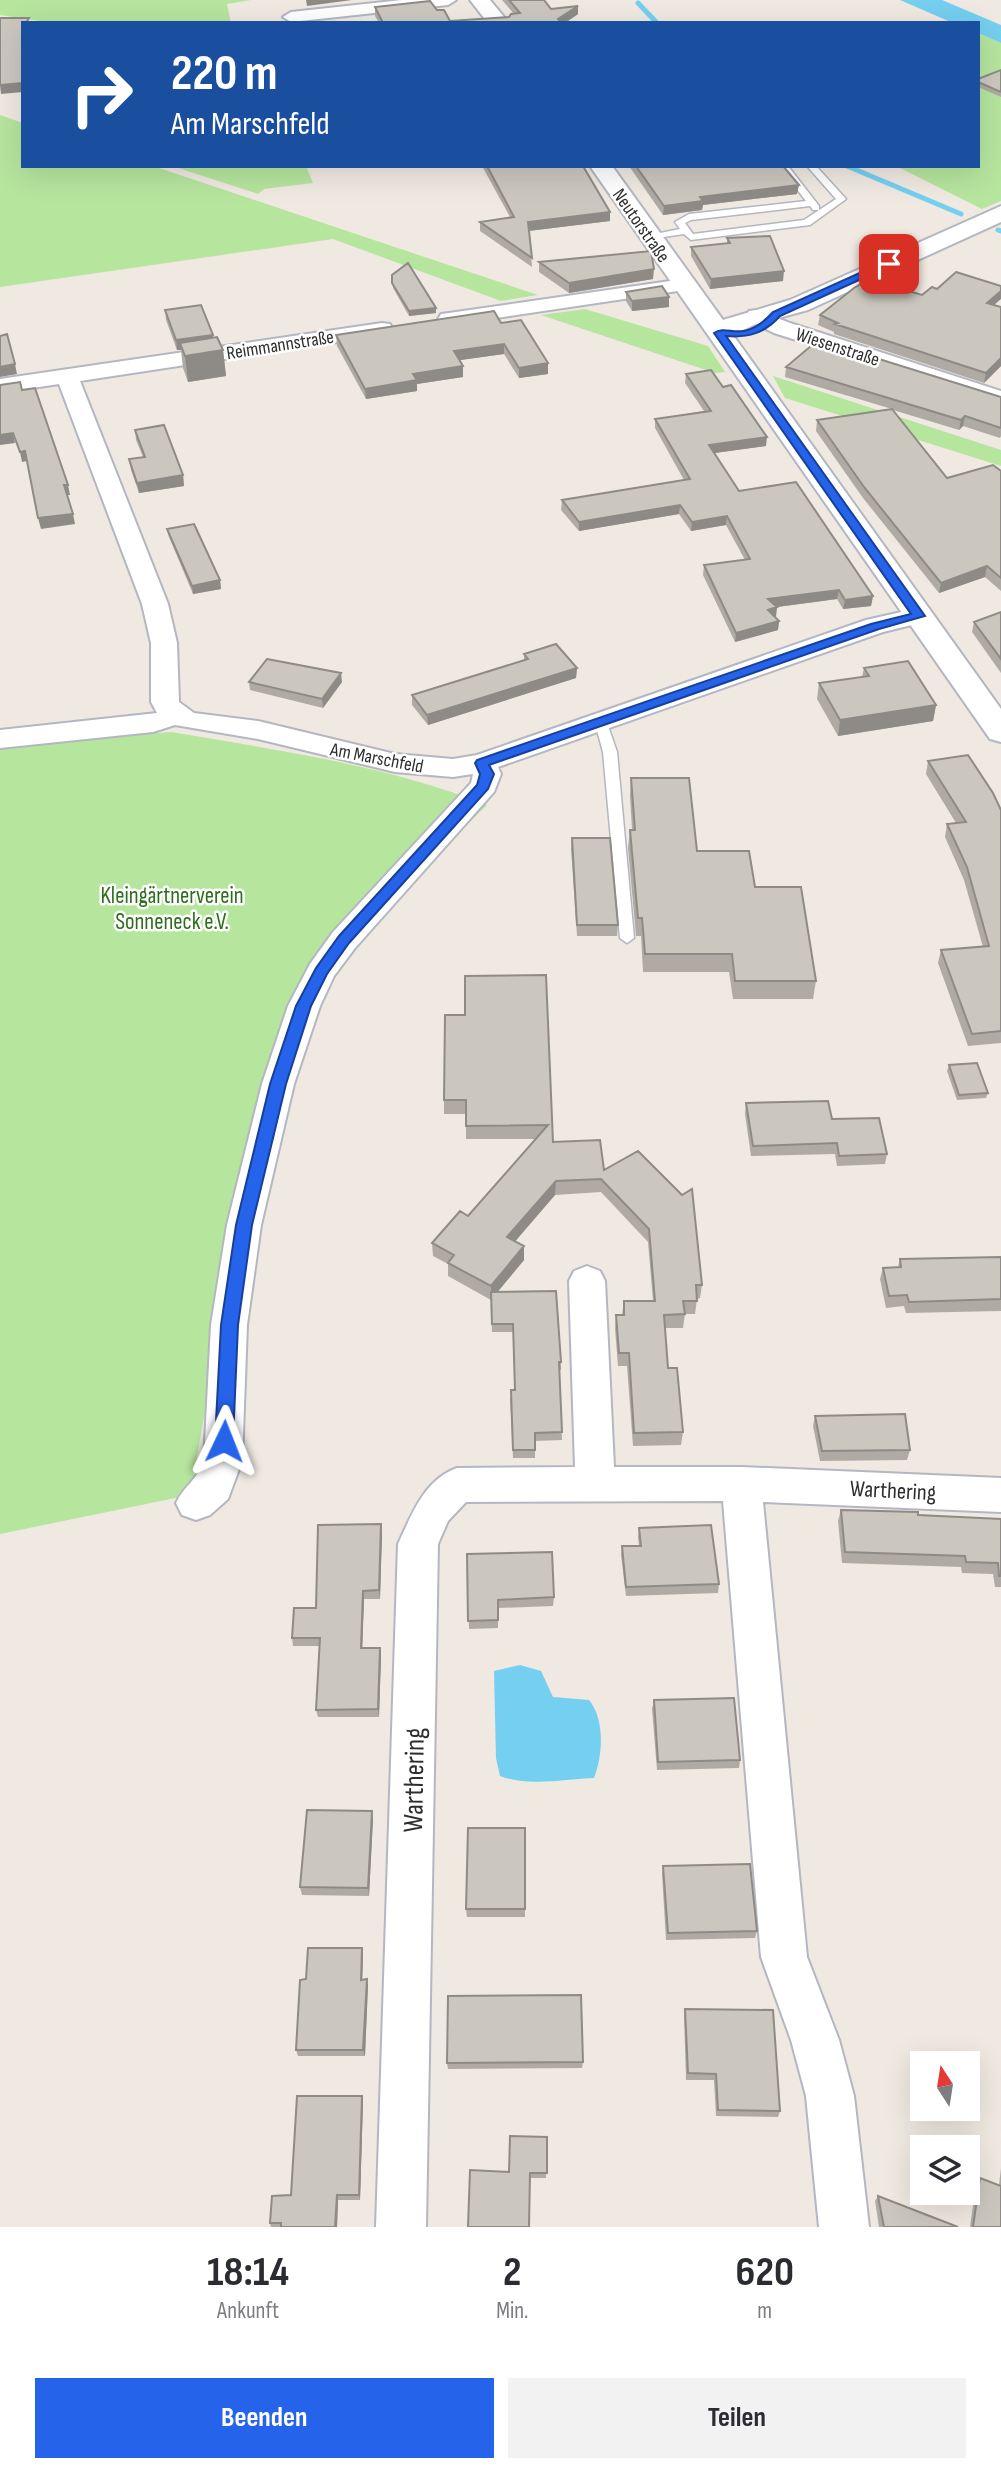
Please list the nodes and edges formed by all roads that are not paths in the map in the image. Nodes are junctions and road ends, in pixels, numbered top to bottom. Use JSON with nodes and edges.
{"nodes":[{"id":1,"x":448,"y":0,"type":"edge"},
{"id":2,"x":480,"y":0,"type":"edge"},
{"id":3,"x":291,"y":17,"type":"dead end"},
{"id":4,"x":497,"y":21,"type":"edge"},
{"id":5,"x":602,"y":168,"type":"edge"},
{"id":6,"x":785,"y":168,"type":"edge"},
{"id":7,"x":813,"y":168,"type":"edge"},
{"id":8,"x":812,"y":203,"type":"junction"},
{"id":9,"x":820,"y":213,"type":"junction"},
{"id":10,"x":1001,"y":213,"type":"edge"},
{"id":11,"x":686,"y":231,"type":"junction"},
{"id":12,"x":650,"y":236,"type":"junction"},
{"id":13,"x":684,"y":285,"type":"junction"},
{"id":14,"x":768,"y":318,"type":"junction"},
{"id":15,"x":430,"y":322,"type":"edge"},
{"id":16,"x":402,"y":326,"type":"edge"},
{"id":17,"x":719,"y":333,"type":"junction"},
{"id":18,"x":66,"y":376,"type":"junction"},
{"id":19,"x":0,"y":386,"type":"edge"},
{"id":20,"x":1001,"y":398,"type":"edge"},
{"id":21,"x":919,"y":616,"type":"junction"},
{"id":22,"x":177,"y":716,"type":"junction"},
{"id":23,"x":601,"y":723,"type":"junction"},
{"id":24,"x":1001,"y":732,"type":"edge"},
{"id":25,"x":0,"y":739,"type":"edge"},
{"id":26,"x":482,"y":763,"type":"junction"},
{"id":27,"x":627,"y":938,"type":"dead end"},
{"id":28,"x":587,"y":1281,"type":"dead end"},
{"id":29,"x":742,"y":1484,"type":"junction"},
{"id":30,"x":595,"y":1485,"type":"junction"},
{"id":31,"x":1001,"y":1495,"type":"edge"},
{"id":32,"x":196,"y":1503,"type":"dead end"},
{"id":33,"x":401,"y":2227,"type":"edge"},
{"id":34,"x":844,"y":2227,"type":"edge"}],
"edges":[{"from":1,"to":3,"type":"street"},
{"from":2,"to":4,"type":"main road"},
{"from":5,"to":12,"type":"main road","name":"Neutorstraße"},
{"from":6,"to":8,"type":"lane"},
{"from":7,"to":9,"type":"lane"},
{"from":8,"to":9,"type":"lane"},
{"from":8,"to":11,"type":"lane"},
{"from":9,"to":11,"type":"lane"},
{"from":10,"to":14,"type":"main road"},
{"from":11,"to":12,"type":"lane"},
{"from":12,"to":13,"type":"main road","name":"Neutorstraße"},
{"from":13,"to":15,"type":"street"},
{"from":13,"to":17,"type":"main road","name":"Neutorstraße"},
{"from":14,"to":17,"type":"main road"},
{"from":14,"to":20,"type":"street","name":"Wiesenstraße"},
{"from":16,"to":18,"type":"street","name":"Reimmannstraße"},
{"from":17,"to":21,"type":"main road","name":"Neutorstraße"},
{"from":18,"to":19,"type":"street","name":"Reimmannstraße"},
{"from":18,"to":22,"type":"street"},
{"from":21,"to":23,"type":"street","name":"Am Marschfeld"},
{"from":21,"to":24,"type":"main road","name":"Neutorstraße"},
{"from":22,"to":25,"type":"street"},
{"from":22,"to":26,"type":"street","name":"Am Marschfeld"},
{"from":23,"to":26,"type":"street","name":"Am Marschfeld"},
{"from":23,"to":27,"type":"lane"},
{"from":26,"to":32,"type":"street"},
{"from":28,"to":30,"type":"street"},
{"from":29,"to":30,"type":"street","name":"Warthering"},
{"from":29,"to":31,"type":"street","name":"Warthering"},
{"from":29,"to":34,"type":"street"},
{"from":30,"to":33,"type":"street","name":"Warthering"}]}
